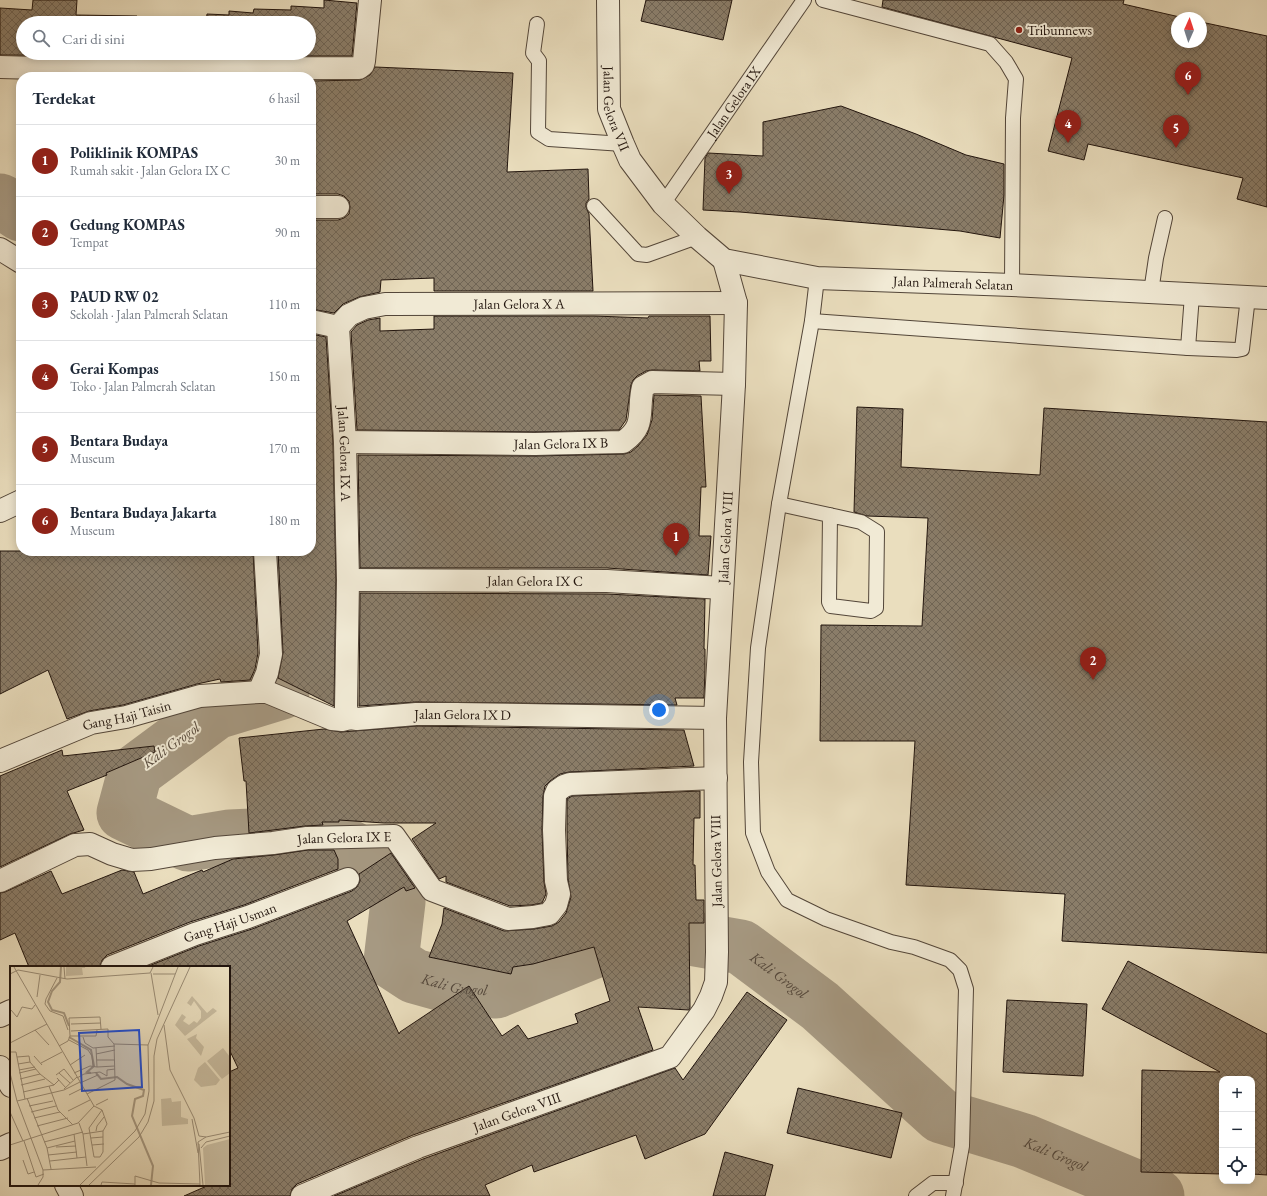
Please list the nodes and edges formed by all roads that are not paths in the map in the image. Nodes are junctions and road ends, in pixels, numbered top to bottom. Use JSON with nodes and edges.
{"nodes":[{"id":1,"x":370,"y":0,"type":"edge"},
{"id":2,"x":608,"y":0,"type":"edge"},
{"id":3,"x":804,"y":0,"type":"edge"},
{"id":4,"x":823,"y":0,"type":"edge"},
{"id":5,"x":537,"y":24,"type":"dead end"},
{"id":6,"x":0,"y":67,"type":"edge"},
{"id":7,"x":63,"y":72,"type":"edge"},
{"id":8,"x":133,"y":72,"type":"edge"},
{"id":9,"x":622,"y":144,"type":"junction"},
{"id":10,"x":663,"y":204,"type":"junction"},
{"id":11,"x":594,"y":206,"type":"dead end"},
{"id":12,"x":316,"y":207,"type":"edge"},
{"id":13,"x":338,"y":207,"type":"dead end"},
{"id":14,"x":1165,"y":218,"type":"dead end"},
{"id":15,"x":697,"y":237,"type":"junction"},
{"id":16,"x":0,"y":249,"type":"edge"},
{"id":17,"x":16,"y":259,"type":"edge"},
{"id":18,"x":724,"y":260,"type":"junction"},
{"id":19,"x":816,"y":278,"type":"junction"},
{"id":20,"x":1012,"y":285,"type":"junction"},
{"id":21,"x":1151,"y":292,"type":"junction"},
{"id":22,"x":1192,"y":295,"type":"junction"},
{"id":23,"x":1258,"y":297,"type":"edge"},
{"id":24,"x":736,"y":303,"type":"junction"},
{"id":25,"x":812,"y":321,"type":"junction"},
{"id":26,"x":316,"y":322,"type":"edge"},
{"id":27,"x":338,"y":326,"type":"junction"},
{"id":28,"x":1188,"y":348,"type":"junction"},
{"id":29,"x":734,"y":384,"type":"junction"},
{"id":30,"x":345,"y":442,"type":"junction"},
{"id":31,"x":16,"y":503,"type":"edge"},
{"id":32,"x":779,"y":504,"type":"junction"},
{"id":33,"x":0,"y":511,"type":"edge"},
{"id":34,"x":830,"y":515,"type":"junction"},
{"id":35,"x":265,"y":556,"type":"edge"},
{"id":36,"x":348,"y":580,"type":"junction"},
{"id":37,"x":722,"y":588,"type":"junction"},
{"id":38,"x":263,"y":692,"type":"junction"},
{"id":39,"x":350,"y":718,"type":"junction"},
{"id":40,"x":715,"y":718,"type":"junction"},
{"id":41,"x":0,"y":761,"type":"edge"},
{"id":42,"x":716,"y":778,"type":"junction"},
{"id":43,"x":348,"y":879,"type":"dead end"},
{"id":44,"x":0,"y":881,"type":"edge"},
{"id":45,"x":115,"y":966,"type":"edge"},
{"id":46,"x":10,"y":1011,"type":"edge"},
{"id":47,"x":0,"y":1016,"type":"edge"},
{"id":48,"x":0,"y":1067,"type":"edge"},
{"id":49,"x":10,"y":1084,"type":"edge"},
{"id":50,"x":10,"y":1144,"type":"edge"},
{"id":51,"x":0,"y":1149,"type":"edge"},
{"id":52,"x":67,"y":1186,"type":"edge"},
{"id":53,"x":955,"y":1190,"type":"edge"},
{"id":54,"x":72,"y":1196,"type":"edge"},
{"id":55,"x":302,"y":1196,"type":"edge"},
{"id":56,"x":916,"y":1196,"type":"edge"}],
"edges":[{"from":1,"to":8,"type":"street"},
{"from":2,"to":9,"type":"street","name":"Jalan Gelora VII"},
{"from":3,"to":10,"type":"lane","name":"Jalan Gelora IX"},
{"from":4,"to":20,"type":"lane"},
{"from":5,"to":9,"type":"lane"},
{"from":6,"to":7,"type":"street"},
{"from":9,"to":10,"type":"street","name":"Jalan Gelora VII"},
{"from":10,"to":15,"type":"street","name":"Jalan Palmerah Selatan"},
{"from":11,"to":15,"type":"lane"},
{"from":12,"to":13,"type":"street"},
{"from":14,"to":21,"type":"lane"},
{"from":15,"to":18,"type":"street","name":"Jalan Palmerah Selatan"},
{"from":16,"to":17,"type":"street"},
{"from":18,"to":19,"type":"street","name":"Jalan Palmerah Selatan"},
{"from":18,"to":24,"type":"street","name":"Jalan Gelora VIII"},
{"from":19,"to":20,"type":"street","name":"Jalan Palmerah Selatan"},
{"from":19,"to":25,"type":"lane"},
{"from":20,"to":21,"type":"street","name":"Jalan Palmerah Selatan"},
{"from":21,"to":22,"type":"street","name":"Jalan Palmerah Selatan"},
{"from":22,"to":23,"type":"street","name":"Jalan Palmerah Selatan"},
{"from":22,"to":28,"type":"lane"},
{"from":23,"to":28,"type":"lane"},
{"from":24,"to":27,"type":"street","name":"Jalan Gelora X A"},
{"from":24,"to":29,"type":"street","name":"Jalan Gelora VIII"},
{"from":25,"to":28,"type":"lane"},
{"from":25,"to":32,"type":"lane"},
{"from":26,"to":27,"type":"street"},
{"from":27,"to":30,"type":"street","name":"Jalan Gelora IX A"},
{"from":29,"to":30,"type":"street","name":"Jalan Gelora IX B"},
{"from":29,"to":37,"type":"street","name":"Jalan Gelora VIII"},
{"from":30,"to":36,"type":"street","name":"Jalan Gelora IX A"},
{"from":31,"to":33,"type":"street"},
{"from":32,"to":34,"type":"lane"},
{"from":32,"to":53,"type":"lane"},
{"from":34,"to":34,"type":"lane"},
{"from":35,"to":38,"type":"street"},
{"from":36,"to":37,"type":"street","name":"Jalan Gelora IX C"},
{"from":36,"to":39,"type":"street"},
{"from":37,"to":40,"type":"street","name":"Jalan Gelora VIII"},
{"from":38,"to":39,"type":"street","name":"Jalan Gelora IX D"},
{"from":38,"to":41,"type":"street","name":"Gang Haji Taisin"},
{"from":39,"to":40,"type":"street","name":"Jalan Gelora IX D"},
{"from":40,"to":42,"type":"street","name":"Jalan Gelora VIII"},
{"from":42,"to":44,"type":"street","name":"Jalan Gelora IX E"},
{"from":42,"to":55,"type":"street","name":"Jalan Gelora VIII"},
{"from":43,"to":45,"type":"street","name":"Gang Haji Usman"},
{"from":46,"to":47,"type":"street"},
{"from":48,"to":49,"type":"street"},
{"from":50,"to":51,"type":"street"},
{"from":52,"to":54,"type":"street"},
{"from":53,"to":56,"type":"lane"}]}
